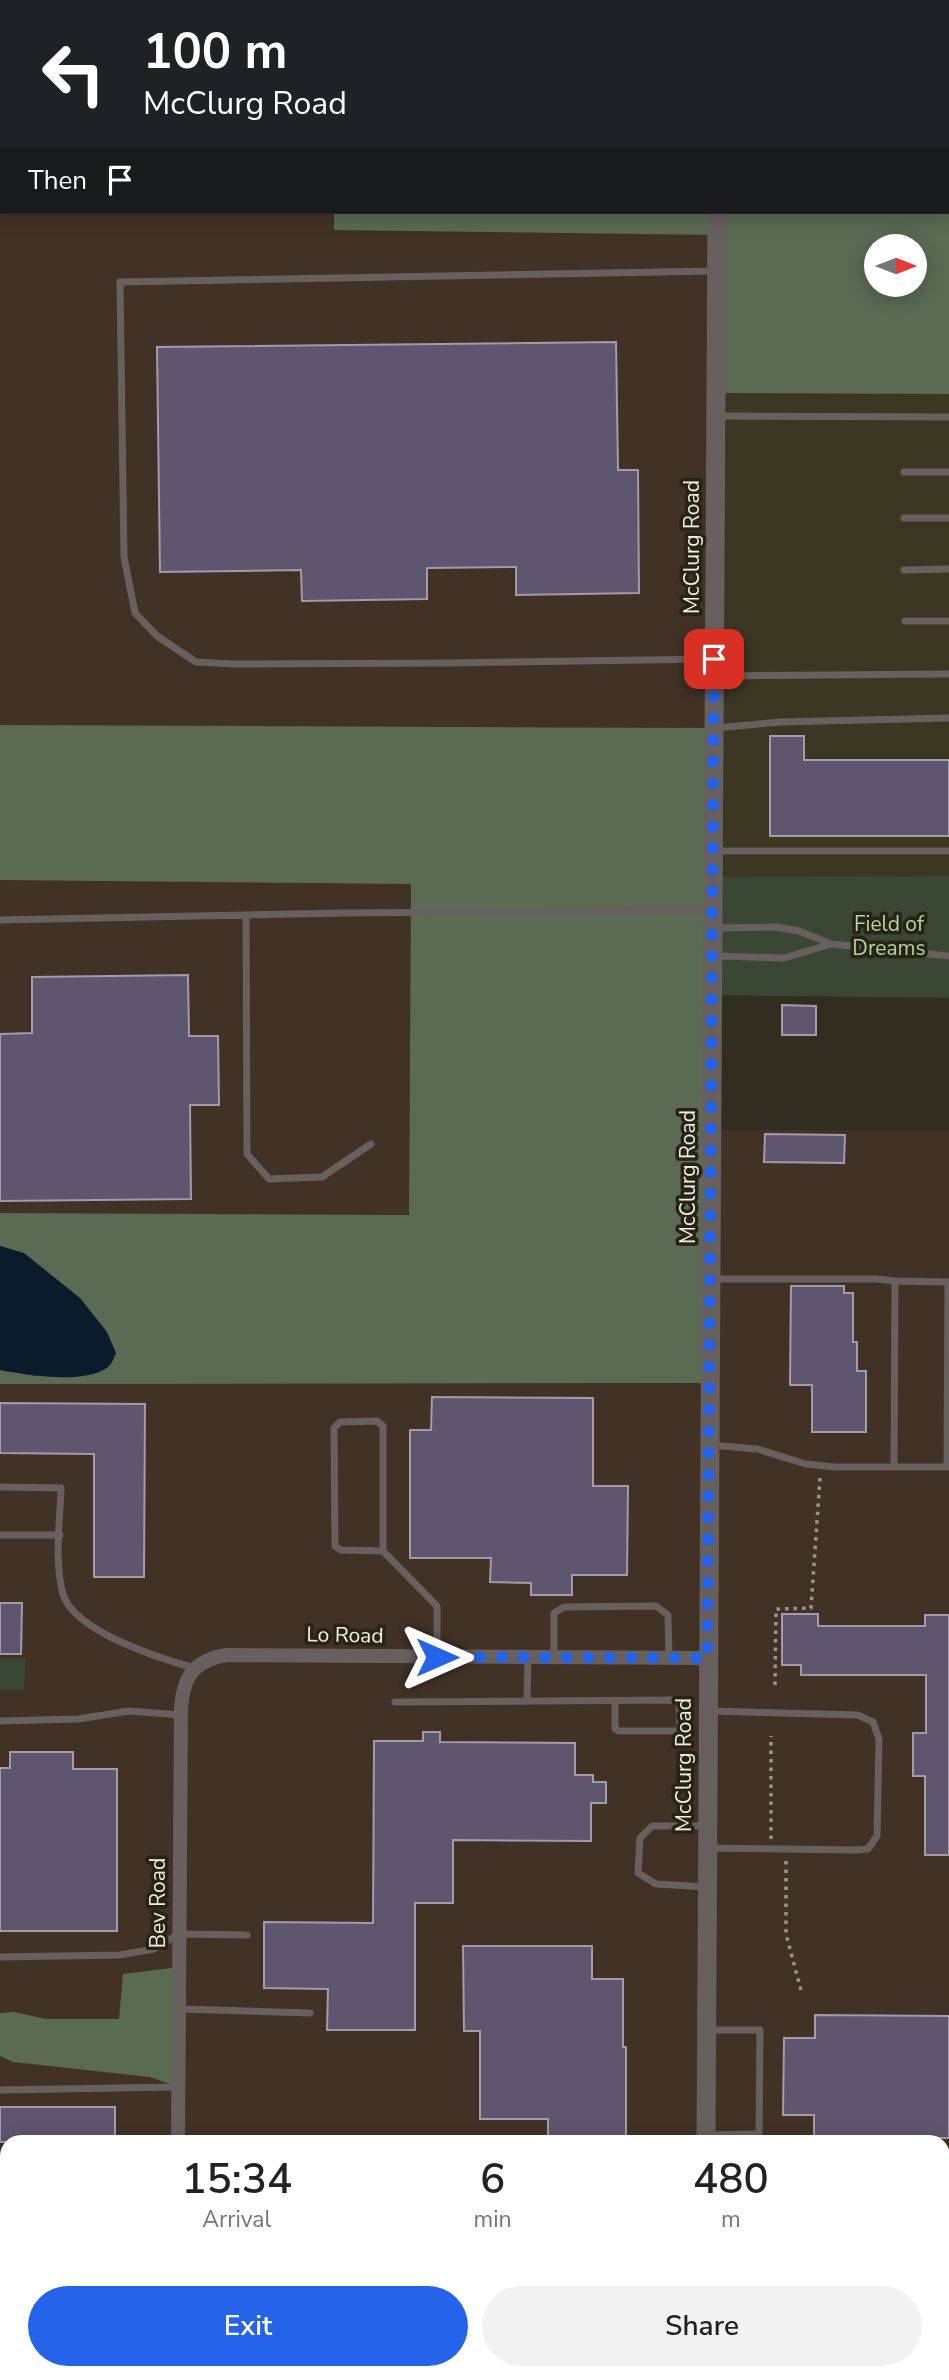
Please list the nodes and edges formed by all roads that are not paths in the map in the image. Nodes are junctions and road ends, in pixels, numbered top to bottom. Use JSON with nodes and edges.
{"nodes":[{"id":1,"x":717,"y":214,"type":"edge"},
{"id":2,"x":716,"y":271,"type":"junction"},
{"id":3,"x":715,"y":415,"type":"junction"},
{"id":4,"x":949,"y":417,"type":"edge"},
{"id":5,"x":904,"y":472,"type":"dead end"},
{"id":6,"x":949,"y":472,"type":"edge"},
{"id":7,"x":904,"y":518,"type":"dead end"},
{"id":8,"x":949,"y":518,"type":"edge"},
{"id":9,"x":949,"y":569,"type":"edge"},
{"id":10,"x":904,"y":570,"type":"dead end"},
{"id":11,"x":905,"y":621,"type":"dead end"},
{"id":12,"x":949,"y":621,"type":"edge"},
{"id":13,"x":714,"y":668,"type":"junction"},
{"id":14,"x":949,"y":674,"type":"edge"},
{"id":15,"x":949,"y":718,"type":"edge"},
{"id":16,"x":714,"y":728,"type":"junction"},
{"id":17,"x":713,"y":851,"type":"junction"},
{"id":18,"x":949,"y":851,"type":"edge"},
{"id":19,"x":246,"y":915,"type":"junction"},
{"id":20,"x":713,"y":919,"type":"junction"},
{"id":21,"x":0,"y":920,"type":"edge"},
{"id":22,"x":831,"y":944,"type":"junction"},
{"id":23,"x":712,"y":956,"type":"junction"},
{"id":24,"x":949,"y":956,"type":"edge"},
{"id":25,"x":371,"y":1144,"type":"dead end"},
{"id":26,"x":711,"y":1279,"type":"junction"},
{"id":27,"x":895,"y":1281,"type":"junction"},
{"id":28,"x":948,"y":1282,"type":"edge"},
{"id":29,"x":710,"y":1445,"type":"junction"},
{"id":30,"x":894,"y":1467,"type":"junction"},
{"id":31,"x":0,"y":1487,"type":"edge"},
{"id":32,"x":0,"y":1535,"type":"edge"},
{"id":33,"x":60,"y":1535,"type":"junction"},
{"id":34,"x":383,"y":1551,"type":"junction"},
{"id":35,"x":437,"y":1657,"type":"junction"},
{"id":36,"x":528,"y":1658,"type":"junction"},
{"id":37,"x":554,"y":1658,"type":"junction"},
{"id":38,"x":669,"y":1658,"type":"junction"},
{"id":39,"x":707,"y":1658,"type":"junction"},
{"id":40,"x":195,"y":1668,"type":"junction"},
{"id":41,"x":615,"y":1700,"type":"junction"},
{"id":42,"x":527,"y":1701,"type":"junction"},
{"id":43,"x":395,"y":1702,"type":"dead end"},
{"id":44,"x":707,"y":1711,"type":"junction"},
{"id":45,"x":181,"y":1715,"type":"junction"},
{"id":46,"x":0,"y":1721,"type":"edge"},
{"id":47,"x":707,"y":1826,"type":"junction"},
{"id":48,"x":707,"y":1848,"type":"junction"},
{"id":49,"x":707,"y":1887,"type":"junction"},
{"id":50,"x":179,"y":1934,"type":"junction"},
{"id":51,"x":247,"y":1936,"type":"dead end"},
{"id":52,"x":0,"y":1957,"type":"edge"},
{"id":53,"x":179,"y":2009,"type":"junction"},
{"id":54,"x":310,"y":2013,"type":"dead end"},
{"id":55,"x":706,"y":2030,"type":"junction"},
{"id":56,"x":178,"y":2087,"type":"junction"},
{"id":57,"x":0,"y":2090,"type":"edge"},
{"id":58,"x":178,"y":2135,"type":"edge"},
{"id":59,"x":706,"y":2135,"type":"edge"},
{"id":60,"x":746,"y":2135,"type":"edge"}],
"edges":[{"from":1,"to":2,"type":"street","name":"McClurg Road"},
{"from":2,"to":3,"type":"street","name":"McClurg Road"},
{"from":2,"to":13,"type":"lane"},
{"from":3,"to":4,"type":"lane"},
{"from":3,"to":13,"type":"street","name":"McClurg Road"},
{"from":5,"to":6,"type":"lane"},
{"from":7,"to":8,"type":"lane"},
{"from":9,"to":10,"type":"lane"},
{"from":11,"to":12,"type":"lane"},
{"from":13,"to":14,"type":"lane"},
{"from":13,"to":16,"type":"street","name":"McClurg Road"},
{"from":15,"to":16,"type":"lane"},
{"from":16,"to":17,"type":"street","name":"McClurg Road"},
{"from":17,"to":18,"type":"lane"},
{"from":17,"to":20,"type":"street","name":"McClurg Road"},
{"from":19,"to":20,"type":"lane"},
{"from":19,"to":21,"type":"lane"},
{"from":19,"to":25,"type":"lane"},
{"from":20,"to":22,"type":"lane"},
{"from":20,"to":23,"type":"street","name":"McClurg Road"},
{"from":22,"to":23,"type":"lane"},
{"from":22,"to":24,"type":"lane"},
{"from":23,"to":26,"type":"street","name":"McClurg Road"},
{"from":26,"to":27,"type":"lane"},
{"from":26,"to":29,"type":"street","name":"McClurg Road"},
{"from":27,"to":28,"type":"lane"},
{"from":27,"to":30,"type":"lane"},
{"from":28,"to":30,"type":"lane"},
{"from":29,"to":30,"type":"lane"},
{"from":29,"to":39,"type":"street","name":"McClurg Road"},
{"from":31,"to":33,"type":"lane"},
{"from":32,"to":33,"type":"lane"},
{"from":33,"to":40,"type":"lane"},
{"from":34,"to":34,"type":"lane"},
{"from":34,"to":35,"type":"lane"},
{"from":35,"to":36,"type":"street","name":"Lo Road"},
{"from":35,"to":40,"type":"street","name":"Lo Road"},
{"from":36,"to":37,"type":"street","name":"Lo Road"},
{"from":36,"to":42,"type":"lane"},
{"from":37,"to":38,"type":"street","name":"Lo Road"},
{"from":37,"to":38,"type":"lane"},
{"from":38,"to":39,"type":"street","name":"Lo Road"},
{"from":39,"to":44,"type":"street","name":"McClurg Road"},
{"from":40,"to":45,"type":"street","name":"Bev Road"},
{"from":41,"to":41,"type":"lane"},
{"from":41,"to":42,"type":"lane"},
{"from":42,"to":43,"type":"lane"},
{"from":44,"to":47,"type":"street","name":"McClurg Road"},
{"from":44,"to":48,"type":"lane"},
{"from":45,"to":46,"type":"lane"},
{"from":45,"to":50,"type":"street","name":"Bev Road"},
{"from":47,"to":48,"type":"street","name":"McClurg Road"},
{"from":47,"to":49,"type":"lane"},
{"from":48,"to":49,"type":"street","name":"McClurg Road"},
{"from":49,"to":55,"type":"street","name":"McClurg Road"},
{"from":50,"to":51,"type":"lane"},
{"from":50,"to":52,"type":"lane"},
{"from":50,"to":53,"type":"street","name":"Bev Road"},
{"from":53,"to":54,"type":"lane"},
{"from":53,"to":56,"type":"street","name":"Bev Road"},
{"from":55,"to":59,"type":"street","name":"McClurg Road"},
{"from":55,"to":60,"type":"lane"},
{"from":56,"to":57,"type":"lane"},
{"from":56,"to":58,"type":"street","name":"Bev Road"}]}
